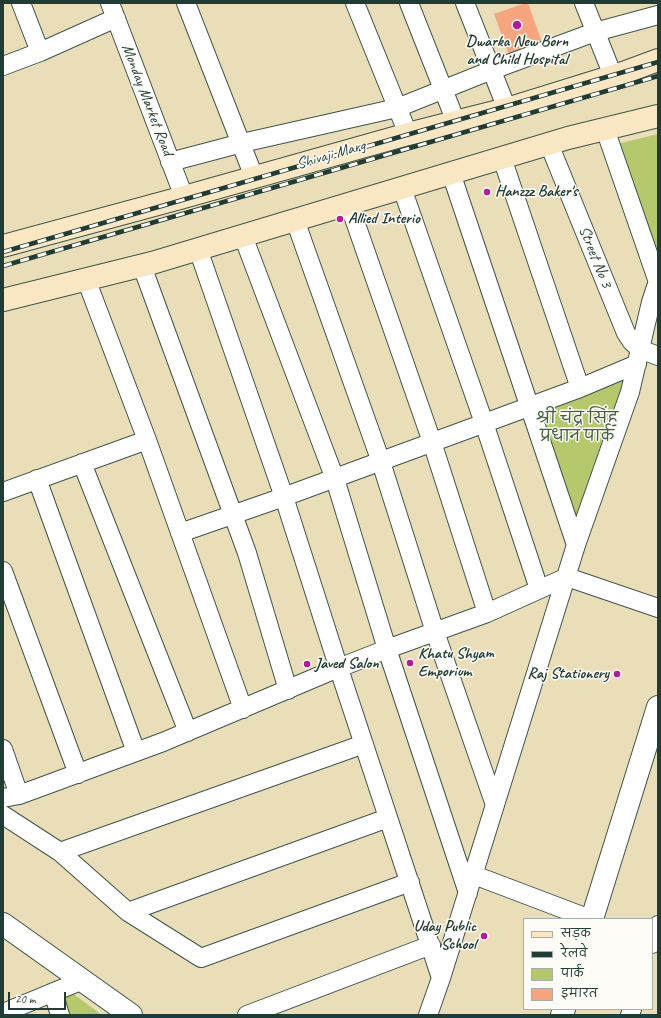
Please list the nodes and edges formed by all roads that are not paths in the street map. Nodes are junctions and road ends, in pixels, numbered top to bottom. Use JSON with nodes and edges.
{"nodes":[{"id":1,"x":21,"y":3,"type":"edge"},
{"id":2,"x":186,"y":3,"type":"edge"},
{"id":3,"x":355,"y":3,"type":"edge"},
{"id":4,"x":410,"y":3,"type":"edge"},
{"id":5,"x":465,"y":3,"type":"edge"},
{"id":6,"x":584,"y":3,"type":"edge"},
{"id":7,"x":654,"y":3,"type":"edge"},
{"id":8,"x":113,"y":10,"type":"edge"},
{"id":9,"x":658,"y":13,"type":"edge"},
{"id":10,"x":595,"y":32,"type":"junction"},
{"id":11,"x":40,"y":52,"type":"junction"},
{"id":12,"x":658,"y":60,"type":"edge"},
{"id":13,"x":3,"y":66,"type":"edge"},
{"id":14,"x":492,"y":70,"type":"junction"},
{"id":15,"x":613,"y":76,"type":"junction"},
{"id":16,"x":442,"y":89,"type":"junction"},
{"id":17,"x":397,"y":108,"type":"junction"},
{"id":18,"x":507,"y":109,"type":"junction"},
{"id":19,"x":658,"y":116,"type":"edge"},
{"id":20,"x":456,"y":122,"type":"junction"},
{"id":21,"x":605,"y":129,"type":"junction"},
{"id":22,"x":408,"y":134,"type":"junction"},
{"id":23,"x":242,"y":143,"type":"junction"},
{"id":24,"x":549,"y":144,"type":"junction"},
{"id":25,"x":502,"y":158,"type":"junction"},
{"id":26,"x":170,"y":162,"type":"junction"},
{"id":27,"x":451,"y":174,"type":"junction"},
{"id":28,"x":254,"y":177,"type":"junction"},
{"id":29,"x":402,"y":188,"type":"junction"},
{"id":30,"x":184,"y":197,"type":"junction"},
{"id":31,"x":349,"y":204,"type":"junction"},
{"id":32,"x":295,"y":220,"type":"junction"},
{"id":33,"x":243,"y":236,"type":"junction"},
{"id":34,"x":3,"y":246,"type":"edge"},
{"id":35,"x":198,"y":249,"type":"junction"},
{"id":36,"x":142,"y":266,"type":"junction"},
{"id":37,"x":86,"y":279,"type":"junction"},
{"id":38,"x":658,"y":282,"type":"edge"},
{"id":39,"x":3,"y":300,"type":"edge"},
{"id":40,"x":658,"y":356,"type":"edge"},
{"id":41,"x":638,"y":357,"type":"junction"},
{"id":42,"x":580,"y":388,"type":"junction"},
{"id":43,"x":529,"y":407,"type":"junction"},
{"id":44,"x":484,"y":424,"type":"junction"},
{"id":45,"x":147,"y":440,"type":"junction"},
{"id":46,"x":432,"y":442,"type":"junction"},
{"id":47,"x":381,"y":462,"type":"junction"},
{"id":48,"x":82,"y":463,"type":"junction"},
{"id":49,"x":335,"y":479,"type":"junction"},
{"id":50,"x":37,"y":480,"type":"junction"},
{"id":51,"x":3,"y":492,"type":"edge"},
{"id":52,"x":284,"y":497,"type":"junction"},
{"id":53,"x":232,"y":515,"type":"junction"},
{"id":54,"x":180,"y":533,"type":"junction"},
{"id":55,"x":576,"y":545,"type":"junction"},
{"id":56,"x":3,"y":571,"type":"edge"},
{"id":57,"x":567,"y":577,"type":"junction"},
{"id":58,"x":539,"y":589,"type":"junction"},
{"id":59,"x":658,"y":608,"type":"edge"},
{"id":60,"x":487,"y":613,"type":"junction"},
{"id":61,"x":436,"y":632,"type":"junction"},
{"id":62,"x":387,"y":649,"type":"junction"},
{"id":63,"x":339,"y":669,"type":"junction"},
{"id":64,"x":288,"y":690,"type":"junction"},
{"id":65,"x":658,"y":707,"type":"edge"},
{"id":66,"x":242,"y":709,"type":"junction"},
{"id":67,"x":188,"y":732,"type":"junction"},
{"id":68,"x":364,"y":744,"type":"junction"},
{"id":69,"x":3,"y":749,"type":"edge"},
{"id":70,"x":136,"y":752,"type":"junction"},
{"id":71,"x":78,"y":774,"type":"junction"},
{"id":72,"x":11,"y":797,"type":"edge"},
{"id":73,"x":495,"y":805,"type":"junction"},
{"id":74,"x":3,"y":815,"type":"edge"},
{"id":75,"x":388,"y":818,"type":"junction"},
{"id":76,"x":60,"y":852,"type":"junction"},
{"id":77,"x":474,"y":876,"type":"junction"},
{"id":78,"x":410,"y":882,"type":"junction"},
{"id":79,"x":468,"y":893,"type":"junction"},
{"id":80,"x":128,"y":912,"type":"junction"},
{"id":81,"x":588,"y":918,"type":"edge"},
{"id":82,"x":591,"y":918,"type":"edge"},
{"id":83,"x":3,"y":924,"type":"edge"},
{"id":84,"x":658,"y":925,"type":"edge"},
{"id":85,"x":653,"y":941,"type":"edge"},
{"id":86,"x":431,"y":945,"type":"junction"},
{"id":87,"x":442,"y":978,"type":"junction"},
{"id":88,"x":83,"y":980,"type":"junction"},
{"id":89,"x":53,"y":992,"type":"junction"},
{"id":90,"x":3,"y":1013,"type":"edge"},
{"id":91,"x":60,"y":1015,"type":"edge"},
{"id":92,"x":131,"y":1015,"type":"edge"},
{"id":93,"x":247,"y":1015,"type":"edge"},
{"id":94,"x":428,"y":1015,"type":"edge"}],
"edges":[{"from":1,"to":11,"type":"street"},
{"from":2,"to":23,"type":"street"},
{"from":3,"to":17,"type":"street"},
{"from":4,"to":16,"type":"street"},
{"from":5,"to":14,"type":"street"},
{"from":6,"to":10,"type":"street"},
{"from":7,"to":9,"type":"street"},
{"from":8,"to":11,"type":"street"},
{"from":8,"to":26,"type":"street","name":"Monday Market Road"},
{"from":9,"to":10,"type":"street"},
{"from":10,"to":14,"type":"street"},
{"from":10,"to":15,"type":"street"},
{"from":11,"to":13,"type":"street"},
{"from":12,"to":15,"type":"main road","name":"Shivaji Marg"},
{"from":14,"to":16,"type":"street"},
{"from":14,"to":18,"type":"street"},
{"from":15,"to":18,"type":"main road","name":"Shivaji Marg"},
{"from":16,"to":17,"type":"street"},
{"from":16,"to":20,"type":"street"},
{"from":17,"to":22,"type":"street"},
{"from":17,"to":23,"type":"street"},
{"from":18,"to":20,"type":"main road","name":"Shivaji Marg"},
{"from":19,"to":21,"type":"main road"},
{"from":20,"to":22,"type":"main road","name":"Shivaji Marg"},
{"from":21,"to":24,"type":"main road"},
{"from":21,"to":38,"type":"street"},
{"from":22,"to":28,"type":"main road","name":"Shivaji Marg"},
{"from":23,"to":26,"type":"street"},
{"from":23,"to":28,"type":"street"},
{"from":24,"to":25,"type":"main road"},
{"from":24,"to":41,"type":"street","name":"Street No 3"},
{"from":25,"to":27,"type":"main road"},
{"from":25,"to":42,"type":"street"},
{"from":26,"to":30,"type":"street","name":"Monday Market Road"},
{"from":27,"to":29,"type":"main road"},
{"from":27,"to":43,"type":"street"},
{"from":28,"to":30,"type":"main road","name":"Shivaji Marg"},
{"from":29,"to":31,"type":"main road"},
{"from":29,"to":44,"type":"street"},
{"from":30,"to":34,"type":"main road","name":"Shivaji Marg"},
{"from":31,"to":32,"type":"main road"},
{"from":31,"to":46,"type":"street"},
{"from":32,"to":33,"type":"main road"},
{"from":32,"to":47,"type":"street"},
{"from":33,"to":35,"type":"main road"},
{"from":33,"to":49,"type":"street"},
{"from":35,"to":36,"type":"main road"},
{"from":35,"to":52,"type":"street"},
{"from":36,"to":37,"type":"main road"},
{"from":36,"to":53,"type":"street"},
{"from":37,"to":39,"type":"main road"},
{"from":37,"to":45,"type":"street"},
{"from":38,"to":41,"type":"street"},
{"from":40,"to":41,"type":"street"},
{"from":41,"to":42,"type":"street"},
{"from":41,"to":55,"type":"street"},
{"from":42,"to":43,"type":"street"},
{"from":43,"to":44,"type":"street"},
{"from":43,"to":55,"type":"street"},
{"from":44,"to":46,"type":"street"},
{"from":44,"to":58,"type":"street"},
{"from":45,"to":48,"type":"street"},
{"from":45,"to":54,"type":"street"},
{"from":46,"to":47,"type":"street"},
{"from":46,"to":60,"type":"street"},
{"from":47,"to":49,"type":"street"},
{"from":47,"to":61,"type":"street"},
{"from":48,"to":50,"type":"street"},
{"from":48,"to":67,"type":"street"},
{"from":49,"to":52,"type":"street"},
{"from":49,"to":62,"type":"street"},
{"from":50,"to":51,"type":"street"},
{"from":50,"to":70,"type":"street"},
{"from":52,"to":53,"type":"street"},
{"from":52,"to":63,"type":"street"},
{"from":53,"to":54,"type":"street"},
{"from":53,"to":64,"type":"street"},
{"from":54,"to":66,"type":"street"},
{"from":55,"to":57,"type":"street"},
{"from":56,"to":71,"type":"street"},
{"from":57,"to":58,"type":"street"},
{"from":57,"to":59,"type":"street"},
{"from":57,"to":73,"type":"street"},
{"from":58,"to":60,"type":"street"},
{"from":60,"to":61,"type":"street"},
{"from":61,"to":62,"type":"street"},
{"from":61,"to":73,"type":"street"},
{"from":62,"to":63,"type":"street"},
{"from":62,"to":79,"type":"street"},
{"from":63,"to":64,"type":"street"},
{"from":63,"to":68,"type":"street"},
{"from":64,"to":66,"type":"street"},
{"from":65,"to":82,"type":"street"},
{"from":66,"to":67,"type":"street"},
{"from":67,"to":70,"type":"street"},
{"from":68,"to":75,"type":"street"},
{"from":68,"to":76,"type":"street"},
{"from":69,"to":72,"type":"street"},
{"from":70,"to":71,"type":"street"},
{"from":71,"to":72,"type":"street"},
{"from":73,"to":77,"type":"street"},
{"from":74,"to":76,"type":"street"},
{"from":75,"to":78,"type":"street"},
{"from":75,"to":80,"type":"street"},
{"from":76,"to":80,"type":"street"},
{"from":77,"to":79,"type":"street"},
{"from":77,"to":81,"type":"street"},
{"from":78,"to":80,"type":"street"},
{"from":78,"to":86,"type":"street"},
{"from":79,"to":87,"type":"street"},
{"from":83,"to":88,"type":"street"},
{"from":84,"to":85,"type":"street"},
{"from":86,"to":87,"type":"street"},
{"from":86,"to":93,"type":"street"},
{"from":87,"to":94,"type":"street"},
{"from":88,"to":89,"type":"street"},
{"from":88,"to":92,"type":"street"},
{"from":89,"to":90,"type":"street"},
{"from":89,"to":91,"type":"street"}]}
